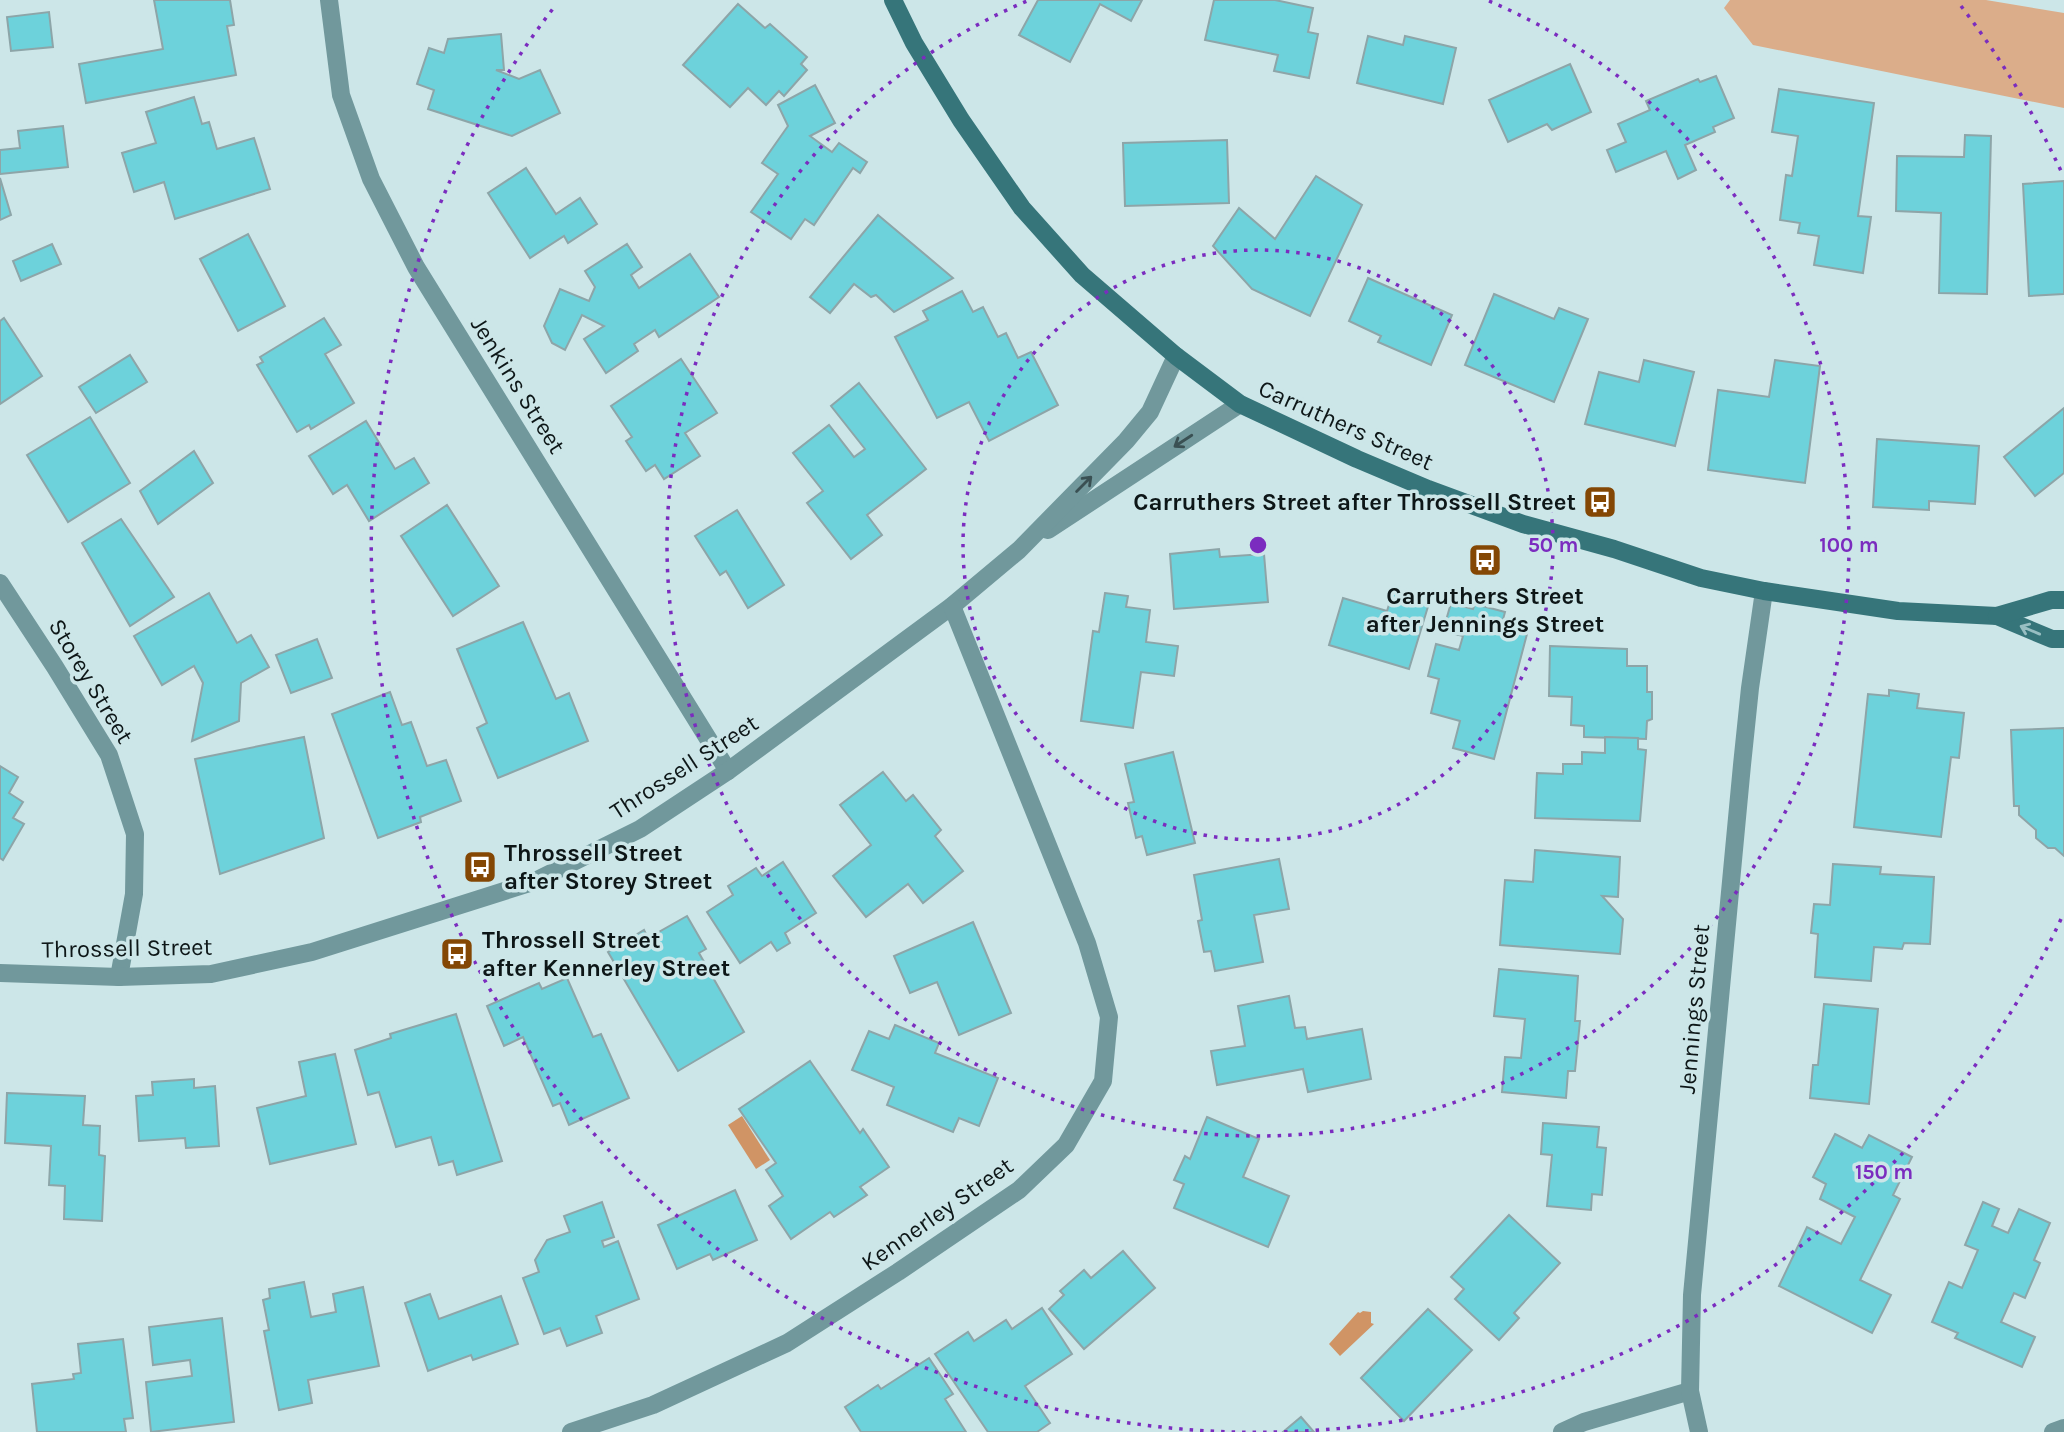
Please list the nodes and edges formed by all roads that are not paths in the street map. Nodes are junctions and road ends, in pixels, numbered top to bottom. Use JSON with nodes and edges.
{"nodes":[{"id":1,"x":329,"y":0,"type":"edge"},
{"id":2,"x":893,"y":0,"type":"edge"},
{"id":3,"x":1176,"y":356,"type":"junction"},
{"id":4,"x":1240,"y":404,"type":"junction"},
{"id":5,"x":1019,"y":550,"type":"junction"},
{"id":6,"x":0,"y":583,"type":"edge"},
{"id":7,"x":1764,"y":591,"type":"junction"},
{"id":8,"x":2064,"y":600,"type":"edge"},
{"id":9,"x":952,"y":606,"type":"junction"},
{"id":10,"x":1997,"y":616,"type":"junction"},
{"id":11,"x":2064,"y":639,"type":"edge"},
{"id":12,"x":728,"y":771,"type":"junction"},
{"id":13,"x":0,"y":973,"type":"edge"},
{"id":14,"x":119,"y":976,"type":"junction"},
{"id":15,"x":1690,"y":1391,"type":"junction"},
{"id":16,"x":2064,"y":1428,"type":"edge"},
{"id":17,"x":571,"y":1432,"type":"edge"},
{"id":18,"x":1562,"y":1432,"type":"edge"},
{"id":19,"x":1699,"y":1432,"type":"edge"},
{"id":20,"x":2053,"y":1432,"type":"edge"}],
"edges":[{"from":1,"to":12,"type":"street","name":"Jenkins Street"},
{"from":2,"to":3,"type":"main road","name":"Carruthers Street"},
{"from":3,"to":4,"type":"main road","name":"Carruthers Street"},
{"from":5,"to":3,"type":"street","name":"Throssell Street","one_way":true},
{"from":4,"to":5,"type":"street","name":"Throssell Street","one_way":true},
{"from":4,"to":7,"type":"main road","name":"Carruthers Street"},
{"from":5,"to":9,"type":"street","name":"Throssell Street"},
{"from":6,"to":14,"type":"street","name":"Storey Street"},
{"from":7,"to":10,"type":"main road","name":"Carruthers Street"},
{"from":7,"to":15,"type":"street","name":"Jennings Street"},
{"from":8,"to":10,"type":"main road","name":"Carruthers Street"},
{"from":9,"to":12,"type":"street","name":"Throssell Street"},
{"from":9,"to":17,"type":"street","name":"Kennerley Street"},
{"from":11,"to":10,"type":"main road","name":"Carruthers Street","one_way":true},
{"from":12,"to":14,"type":"street","name":"Throssell Street"},
{"from":13,"to":14,"type":"street","name":"Throssell Street"},
{"from":15,"to":18,"type":"street"},
{"from":15,"to":19,"type":"street","name":"Jennings Street"},
{"from":16,"to":20,"type":"street"}]}
